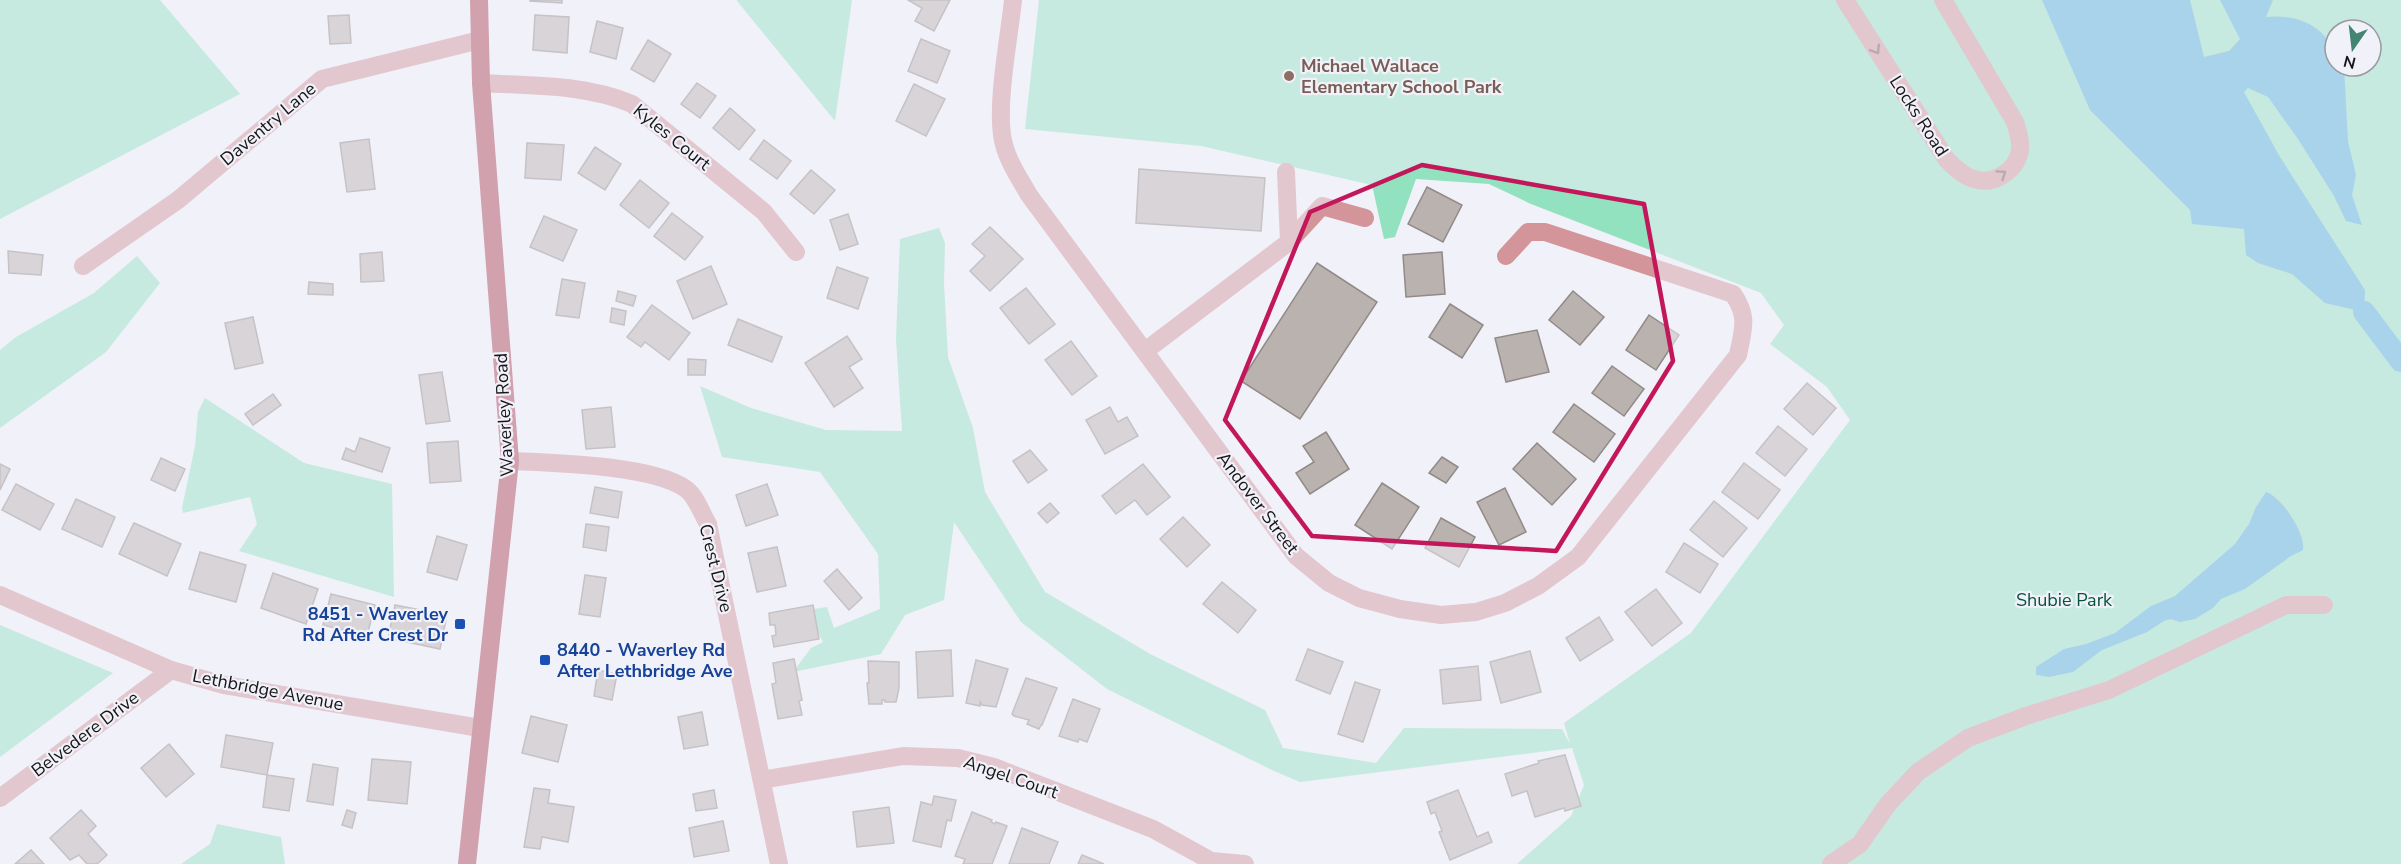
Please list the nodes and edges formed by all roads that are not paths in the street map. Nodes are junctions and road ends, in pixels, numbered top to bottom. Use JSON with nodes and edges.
{"nodes":[{"id":1,"x":479,"y":0,"type":"edge"},
{"id":2,"x":1013,"y":0,"type":"edge"},
{"id":3,"x":1845,"y":0,"type":"edge"},
{"id":4,"x":1943,"y":0,"type":"edge"},
{"id":5,"x":480,"y":40,"type":"junction"},
{"id":6,"x":481,"y":83,"type":"junction"},
{"id":7,"x":1286,"y":172,"type":"dead end"},
{"id":8,"x":1365,"y":218,"type":"dead end"},
{"id":9,"x":1288,"y":242,"type":"junction"},
{"id":10,"x":796,"y":252,"type":"dead end"},
{"id":11,"x":1506,"y":256,"type":"dead end"},
{"id":12,"x":82,"y":266,"type":"dead end"},
{"id":13,"x":1145,"y":351,"type":"junction"},
{"id":14,"x":510,"y":461,"type":"junction"},
{"id":15,"x":0,"y":595,"type":"edge"},
{"id":16,"x":2324,"y":604,"type":"dead end"},
{"id":17,"x":171,"y":670,"type":"junction"},
{"id":18,"x":480,"y":728,"type":"junction"},
{"id":19,"x":762,"y":780,"type":"junction"},
{"id":20,"x":0,"y":798,"type":"edge"},
{"id":21,"x":466,"y":864,"type":"edge"},
{"id":22,"x":779,"y":864,"type":"edge"},
{"id":23,"x":1245,"y":864,"type":"edge"},
{"id":24,"x":1832,"y":864,"type":"edge"}],
"edges":[{"from":1,"to":5,"type":"main road","name":"Waverley Road"},
{"from":2,"to":13,"type":"street","name":"Andover Street"},
{"from":3,"to":4,"type":"street","name":"Locks Road","one_way":true},
{"from":5,"to":6,"type":"main road","name":"Waverley Road"},
{"from":5,"to":12,"type":"street","name":"Daventry Lane"},
{"from":6,"to":10,"type":"street","name":"Kyles Court"},
{"from":6,"to":14,"type":"main road","name":"Waverley Road"},
{"from":7,"to":9,"type":"street"},
{"from":8,"to":9,"type":"street"},
{"from":9,"to":13,"type":"street"},
{"from":11,"to":13,"type":"street","name":"Andover Street"},
{"from":14,"to":18,"type":"main road","name":"Waverley Road"},
{"from":14,"to":19,"type":"street","name":"Crest Drive"},
{"from":15,"to":17,"type":"street","name":"Lethbridge Avenue"},
{"from":16,"to":24,"type":"street"},
{"from":17,"to":18,"type":"street","name":"Lethbridge Avenue"},
{"from":17,"to":20,"type":"street","name":"Belvedere Drive"},
{"from":18,"to":21,"type":"main road","name":"Waverley Road"},
{"from":19,"to":22,"type":"street","name":"Crest Drive"},
{"from":19,"to":23,"type":"street","name":"Angel Court"}]}
